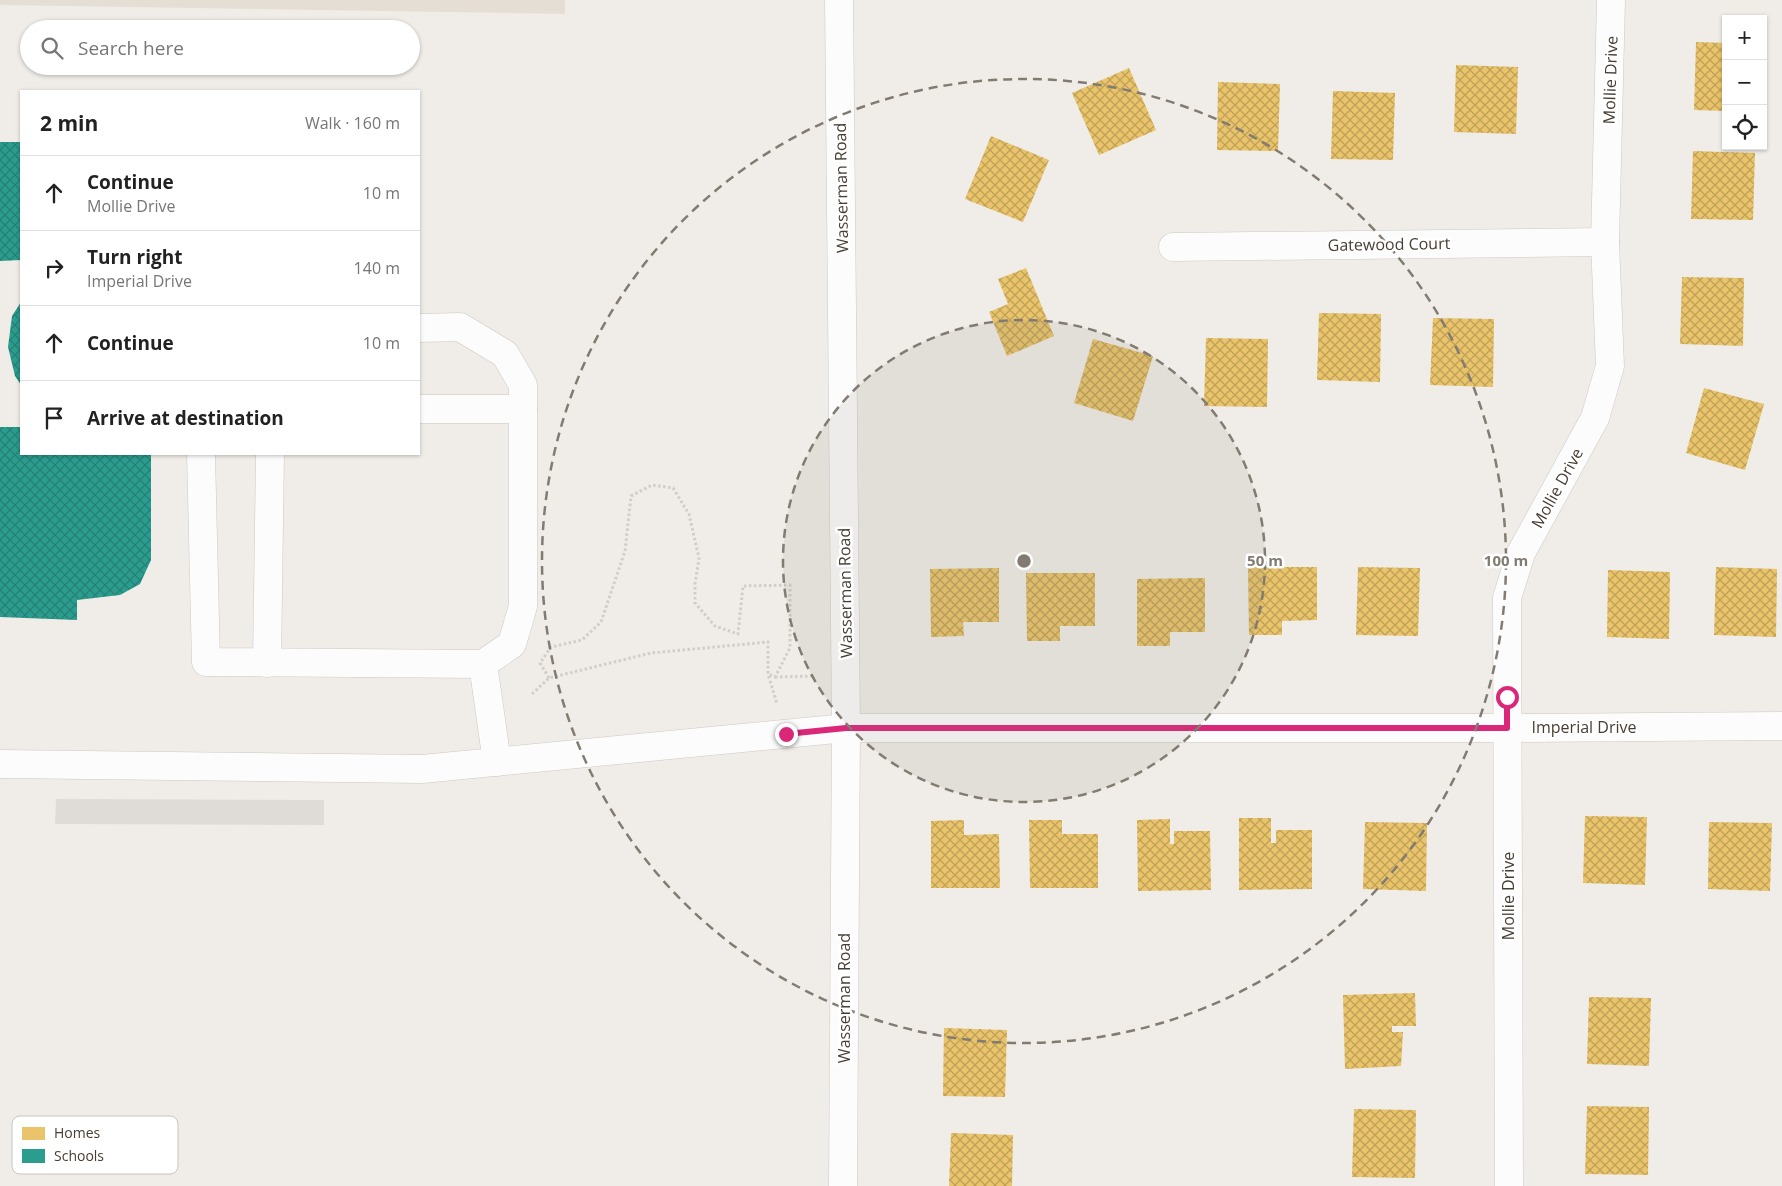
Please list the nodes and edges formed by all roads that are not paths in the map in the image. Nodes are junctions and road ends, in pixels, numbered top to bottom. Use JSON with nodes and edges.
{"nodes":[{"id":1,"x":839,"y":0,"type":"edge"},
{"id":2,"x":1611,"y":0,"type":"edge"},
{"id":3,"x":1605,"y":242,"type":"junction"},
{"id":4,"x":1173,"y":246,"type":"dead end"},
{"id":5,"x":420,"y":328,"type":"edge"},
{"id":6,"x":420,"y":409,"type":"edge"},
{"id":7,"x":523,"y":409,"type":"junction"},
{"id":8,"x":201,"y":455,"type":"edge"},
{"id":9,"x":270,"y":455,"type":"edge"},
{"id":10,"x":267,"y":663,"type":"junction"},
{"id":11,"x":483,"y":664,"type":"junction"},
{"id":12,"x":1782,"y":726,"type":"edge"},
{"id":13,"x":846,"y":728,"type":"junction"},
{"id":14,"x":1507,"y":728,"type":"junction"},
{"id":15,"x":497,"y":762,"type":"junction"},
{"id":16,"x":0,"y":764,"type":"edge"},
{"id":17,"x":843,"y":1186,"type":"edge"},
{"id":18,"x":1509,"y":1186,"type":"edge"}],
"edges":[{"from":1,"to":13,"type":"street","name":"Wasserman Road"},
{"from":2,"to":3,"type":"street","name":"Mollie Drive"},
{"from":3,"to":4,"type":"street","name":"Gatewood Court"},
{"from":3,"to":14,"type":"street","name":"Mollie Drive"},
{"from":5,"to":7,"type":"street"},
{"from":6,"to":7,"type":"street"},
{"from":7,"to":11,"type":"street"},
{"from":8,"to":10,"type":"street"},
{"from":9,"to":10,"type":"street"},
{"from":10,"to":11,"type":"street"},
{"from":11,"to":15,"type":"street"},
{"from":12,"to":14,"type":"street","name":"Imperial Drive"},
{"from":13,"to":14,"type":"street","name":"Imperial Drive"},
{"from":13,"to":15,"type":"street","name":"Imperial Drive"},
{"from":13,"to":17,"type":"street","name":"Wasserman Road"},
{"from":14,"to":18,"type":"street","name":"Mollie Drive"},
{"from":15,"to":16,"type":"street","name":"Imperial Drive"}]}
